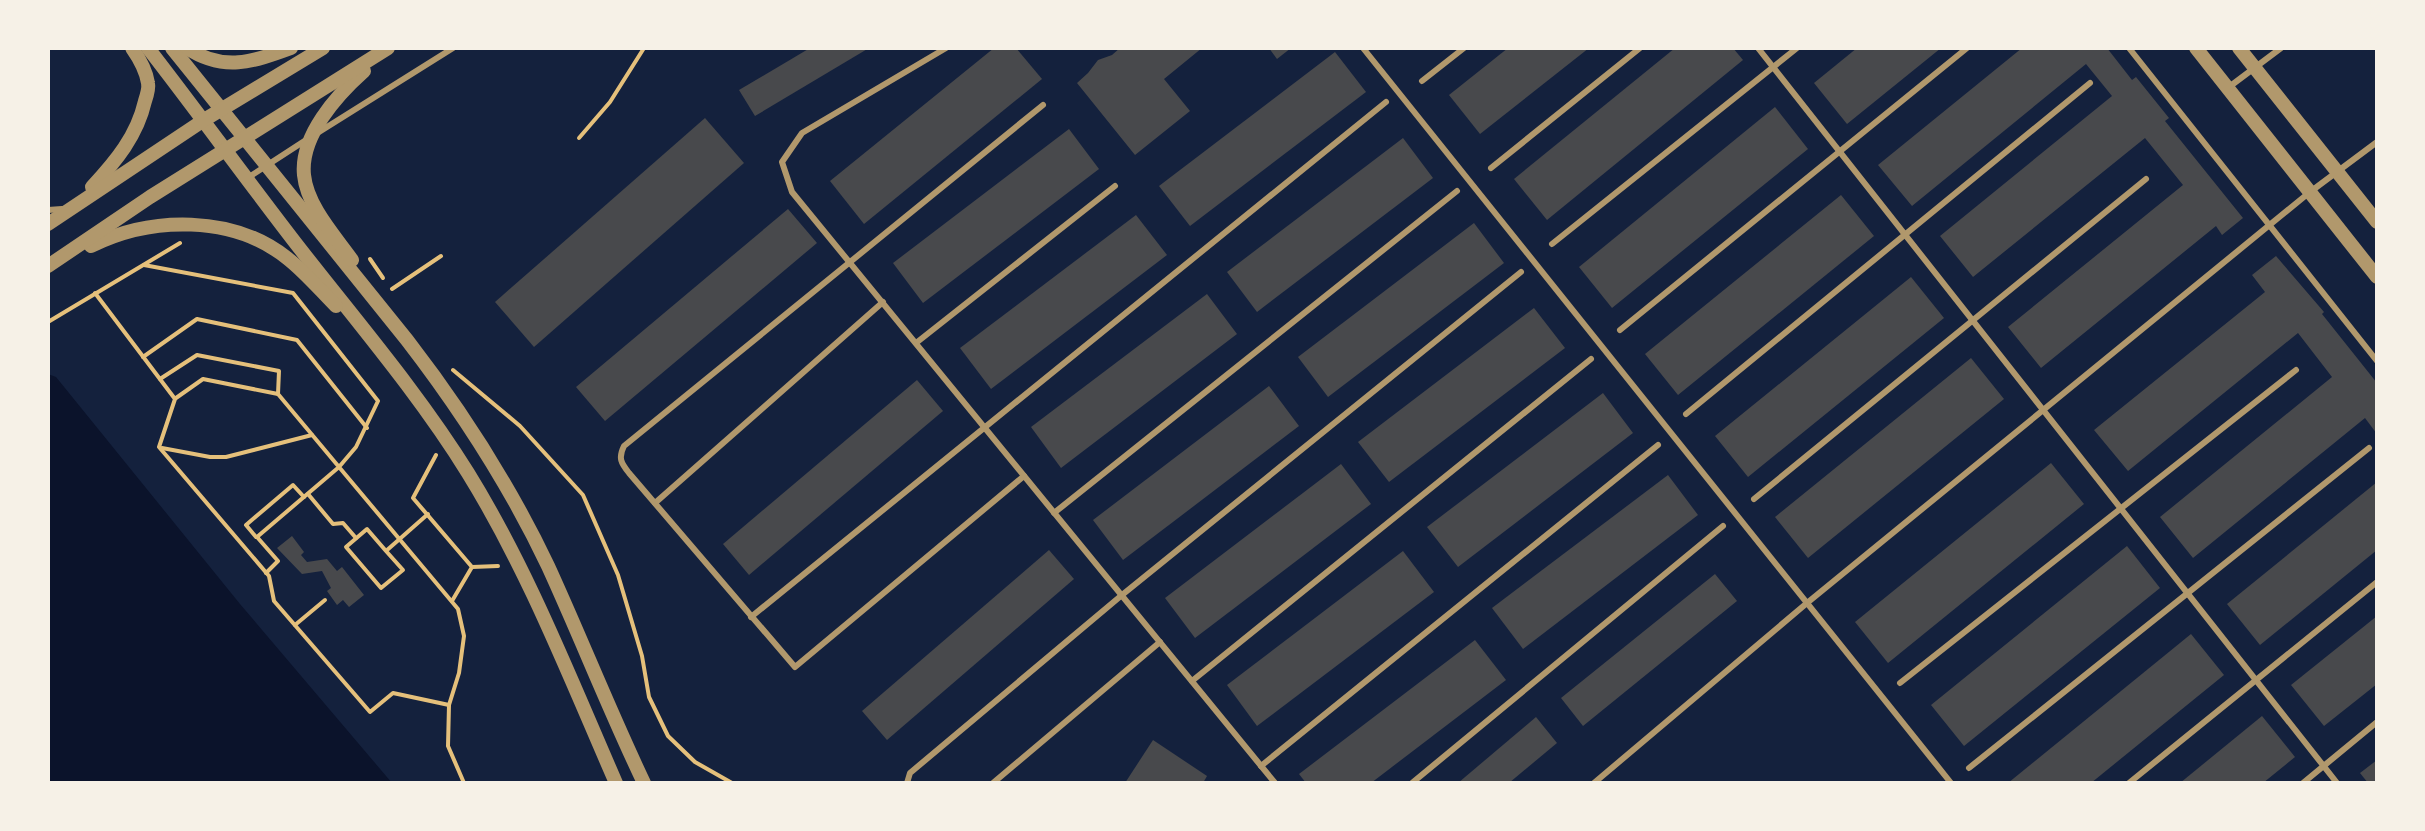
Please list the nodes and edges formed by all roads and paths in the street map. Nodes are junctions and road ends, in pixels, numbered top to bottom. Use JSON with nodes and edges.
{"nodes":[{"id":1,"x":132,"y":48,"type":"edge"},
{"id":2,"x":148,"y":48,"type":"edge"},
{"id":3,"x":172,"y":48,"type":"edge"},
{"id":4,"x":187,"y":48,"type":"edge"},
{"id":5,"x":266,"y":48,"type":"edge"},
{"id":6,"x":291,"y":48,"type":"edge"},
{"id":7,"x":323,"y":48,"type":"edge"},
{"id":8,"x":388,"y":48,"type":"edge"},
{"id":9,"x":453,"y":48,"type":"edge"},
{"id":10,"x":644,"y":48,"type":"edge"},
{"id":11,"x":946,"y":48,"type":"edge"},
{"id":12,"x":1363,"y":48,"type":"edge"},
{"id":13,"x":1464,"y":48,"type":"edge"},
{"id":14,"x":1640,"y":48,"type":"edge"},
{"id":15,"x":1758,"y":48,"type":"edge"},
{"id":16,"x":1797,"y":48,"type":"edge"},
{"id":17,"x":1967,"y":48,"type":"edge"},
{"id":18,"x":2129,"y":48,"type":"edge"},
{"id":19,"x":2196,"y":48,"type":"edge"},
{"id":20,"x":2239,"y":48,"type":"edge"},
{"id":21,"x":2281,"y":48,"type":"edge"},
{"id":22,"x":246,"y":61,"type":"junction"},
{"id":23,"x":1773,"y":67,"type":"junction"},
{"id":24,"x":2255,"y":68,"type":"junction"},
{"id":25,"x":1422,"y":81,"type":"dead end"},
{"id":26,"x":2090,"y":83,"type":"dead end"},
{"id":27,"x":2228,"y":88,"type":"junction"},
{"id":28,"x":1386,"y":102,"type":"dead end"},
{"id":29,"x":1043,"y":105,"type":"dead end"},
{"id":30,"x":220,"y":110,"type":"junction"},
{"id":31,"x":204,"y":120,"type":"junction"},
{"id":32,"x":313,"y":135,"type":"junction"},
{"id":33,"x":243,"y":138,"type":"junction"},
{"id":34,"x":579,"y":138,"type":"dead end"},
{"id":35,"x":2377,"y":142,"type":"edge"},
{"id":36,"x":224,"y":150,"type":"junction"},
{"id":37,"x":1840,"y":151,"type":"junction"},
{"id":38,"x":265,"y":166,"type":"junction"},
{"id":39,"x":1491,"y":168,"type":"dead end"},
{"id":40,"x":2337,"y":172,"type":"junction"},
{"id":41,"x":246,"y":179,"type":"junction"},
{"id":42,"x":2146,"y":179,"type":"dead end"},
{"id":43,"x":1115,"y":186,"type":"dead end"},
{"id":44,"x":1457,"y":191,"type":"dead end"},
{"id":45,"x":2310,"y":192,"type":"junction"},
{"id":46,"x":76,"y":204,"type":"junction"},
{"id":47,"x":48,"y":210,"type":"edge"},
{"id":48,"x":2377,"y":222,"type":"edge"},
{"id":49,"x":48,"y":224,"type":"edge"},
{"id":50,"x":2270,"y":225,"type":"junction"},
{"id":51,"x":1906,"y":235,"type":"junction"},
{"id":52,"x":188,"y":240,"type":"dead end"},
{"id":53,"x":1552,"y":244,"type":"dead end"},
{"id":54,"x":441,"y":256,"type":"dead end"},
{"id":55,"x":851,"y":264,"type":"junction"},
{"id":56,"x":144,"y":265,"type":"junction"},
{"id":57,"x":48,"y":267,"type":"edge"},
{"id":58,"x":1521,"y":272,"type":"dead end"},
{"id":59,"x":2377,"y":277,"type":"edge"},
{"id":60,"x":285,"y":282,"type":"dead end"},
{"id":61,"x":392,"y":289,"type":"dead end"},
{"id":62,"x":95,"y":293,"type":"junction"},
{"id":63,"x":293,"y":293,"type":"junction"},
{"id":64,"x":883,"y":302,"type":"junction"},
{"id":65,"x":1973,"y":321,"type":"junction"},
{"id":66,"x":48,"y":322,"type":"edge"},
{"id":67,"x":1620,"y":330,"type":"dead end"},
{"id":68,"x":407,"y":340,"type":"junction"},
{"id":69,"x":916,"y":343,"type":"junction"},
{"id":70,"x":378,"y":348,"type":"junction"},
{"id":71,"x":143,"y":357,"type":"junction"},
{"id":72,"x":1591,"y":359,"type":"dead end"},
{"id":73,"x":2377,"y":361,"type":"edge"},
{"id":74,"x":449,"y":366,"type":"dead end"},
{"id":75,"x":2296,"y":370,"type":"dead end"},
{"id":76,"x":160,"y":379,"type":"junction"},
{"id":77,"x":278,"y":394,"type":"junction"},
{"id":78,"x":175,"y":399,"type":"junction"},
{"id":79,"x":2045,"y":412,"type":"junction"},
{"id":80,"x":1686,"y":414,"type":"dead end"},
{"id":81,"x":984,"y":426,"type":"junction"},
{"id":82,"x":367,"y":428,"type":"junction"},
{"id":83,"x":312,"y":435,"type":"junction"},
{"id":84,"x":445,"y":439,"type":"junction"},
{"id":85,"x":1658,"y":445,"type":"dead end"},
{"id":86,"x":159,"y":447,"type":"junction"},
{"id":87,"x":2369,"y":448,"type":"dead end"},
{"id":88,"x":339,"y":467,"type":"junction"},
{"id":89,"x":1024,"y":476,"type":"junction"},
{"id":90,"x":306,"y":496,"type":"junction"},
{"id":91,"x":1754,"y":499,"type":"dead end"},
{"id":92,"x":655,"y":503,"type":"junction"},
{"id":93,"x":2121,"y":508,"type":"junction"},
{"id":94,"x":1054,"y":513,"type":"junction"},
{"id":95,"x":428,"y":514,"type":"junction"},
{"id":96,"x":1723,"y":526,"type":"dead end"},
{"id":97,"x":257,"y":537,"type":"junction"},
{"id":98,"x":356,"y":538,"type":"junction"},
{"id":99,"x":399,"y":539,"type":"junction"},
{"id":100,"x":386,"y":551,"type":"junction"},
{"id":101,"x":266,"y":573,"type":"junction"},
{"id":102,"x":2377,"y":582,"type":"edge"},
{"id":103,"x":2187,"y":592,"type":"junction"},
{"id":104,"x":1122,"y":595,"type":"junction"},
{"id":105,"x":325,"y":600,"type":"dead end"},
{"id":106,"x":452,"y":602,"type":"junction"},
{"id":107,"x":1807,"y":603,"type":"junction"},
{"id":108,"x":751,"y":617,"type":"junction"},
{"id":109,"x":295,"y":625,"type":"junction"},
{"id":110,"x":1160,"y":642,"type":"junction"},
{"id":111,"x":2256,"y":680,"type":"junction"},
{"id":112,"x":1192,"y":681,"type":"junction"},
{"id":113,"x":1900,"y":683,"type":"dead end"},
{"id":114,"x":449,"y":705,"type":"junction"},
{"id":115,"x":2377,"y":722,"type":"edge"},
{"id":116,"x":1261,"y":766,"type":"junction"},
{"id":117,"x":2324,"y":766,"type":"junction"},
{"id":118,"x":1969,"y":768,"type":"dead end"},
{"id":119,"x":464,"y":783,"type":"edge"},
{"id":120,"x":616,"y":783,"type":"edge"},
{"id":121,"x":644,"y":783,"type":"edge"},
{"id":122,"x":732,"y":783,"type":"edge"},
{"id":123,"x":907,"y":783,"type":"edge"},
{"id":124,"x":993,"y":783,"type":"edge"},
{"id":125,"x":1275,"y":783,"type":"edge"},
{"id":126,"x":1412,"y":783,"type":"edge"},
{"id":127,"x":1594,"y":783,"type":"edge"},
{"id":128,"x":1951,"y":783,"type":"edge"},
{"id":129,"x":2129,"y":783,"type":"edge"},
{"id":130,"x":2303,"y":783,"type":"edge"},
{"id":131,"x":2337,"y":783,"type":"edge"}],
"edges":[{"from":1,"to":46,"type":"street"},
{"from":2,"to":31,"type":"street"},
{"from":3,"to":30,"type":"street"},
{"from":4,"to":22,"type":"street"},
{"from":5,"to":22,"type":"lane"},
{"from":6,"to":22,"type":"street"},
{"from":7,"to":30,"type":"street"},
{"from":8,"to":32,"type":"street"},
{"from":8,"to":33,"type":"street"},
{"from":9,"to":32,"type":"lane"},
{"from":10,"to":34,"type":"path"},
{"from":11,"to":55,"type":"lane"},
{"from":12,"to":107,"type":"lane"},
{"from":13,"to":25,"type":"lane"},
{"from":14,"to":39,"type":"lane"},
{"from":15,"to":23,"type":"lane"},
{"from":16,"to":23,"type":"lane"},
{"from":17,"to":37,"type":"lane"},
{"from":18,"to":50,"type":"lane"},
{"from":19,"to":27,"type":"street"},
{"from":20,"to":24,"type":"street"},
{"from":21,"to":24,"type":"lane"},
{"from":23,"to":37,"type":"lane"},
{"from":23,"to":53,"type":"lane"},
{"from":24,"to":27,"type":"lane"},
{"from":24,"to":40,"type":"street"},
{"from":26,"to":51,"type":"lane"},
{"from":27,"to":45,"type":"street"},
{"from":28,"to":81,"type":"lane"},
{"from":29,"to":55,"type":"lane"},
{"from":30,"to":31,"type":"street"},
{"from":30,"to":33,"type":"street"},
{"from":31,"to":36,"type":"street"},
{"from":31,"to":46,"type":"street"},
{"from":32,"to":38,"type":"lane"},
{"from":32,"to":68,"type":"street"},
{"from":33,"to":36,"type":"street"},
{"from":33,"to":38,"type":"street"},
{"from":35,"to":40,"type":"lane"},
{"from":36,"to":41,"type":"street"},
{"from":36,"to":57,"type":"street"},
{"from":37,"to":51,"type":"lane"},
{"from":37,"to":67,"type":"lane"},
{"from":38,"to":41,"type":"lane"},
{"from":38,"to":68,"type":"street"},
{"from":40,"to":45,"type":"lane"},
{"from":40,"to":48,"type":"street"},
{"from":41,"to":70,"type":"street"},
{"from":42,"to":65,"type":"lane"},
{"from":43,"to":69,"type":"lane"},
{"from":44,"to":94,"type":"lane"},
{"from":45,"to":50,"type":"lane"},
{"from":45,"to":59,"type":"street"},
{"from":46,"to":47,"type":"lane"},
{"from":46,"to":49,"type":"street"},
{"from":50,"to":73,"type":"lane"},
{"from":50,"to":79,"type":"lane"},
{"from":51,"to":65,"type":"lane"},
{"from":51,"to":80,"type":"lane"},
{"from":52,"to":56,"type":"path"},
{"from":54,"to":61,"type":"path"},
{"from":55,"to":64,"type":"lane"},
{"from":55,"to":92,"type":"lane"},
{"from":56,"to":62,"type":"path"},
{"from":56,"to":63,"type":"path"},
{"from":57,"to":70,"type":"street"},
{"from":58,"to":104,"type":"lane"},
{"from":60,"to":63,"type":"path"},
{"from":62,"to":66,"type":"path"},
{"from":62,"to":71,"type":"path"},
{"from":63,"to":82,"type":"path"},
{"from":64,"to":69,"type":"lane"},
{"from":64,"to":92,"type":"lane"},
{"from":65,"to":79,"type":"lane"},
{"from":65,"to":91,"type":"lane"},
{"from":68,"to":121,"type":"street"},
{"from":69,"to":81,"type":"lane"},
{"from":70,"to":84,"type":"street"},
{"from":71,"to":76,"type":"path"},
{"from":71,"to":82,"type":"path"},
{"from":72,"to":112,"type":"lane"},
{"from":74,"to":122,"type":"path"},
{"from":75,"to":93,"type":"lane"},
{"from":76,"to":77,"type":"path"},
{"from":76,"to":78,"type":"path"},
{"from":77,"to":78,"type":"path"},
{"from":77,"to":83,"type":"path"},
{"from":78,"to":86,"type":"path"},
{"from":79,"to":93,"type":"lane"},
{"from":79,"to":107,"type":"lane"},
{"from":81,"to":89,"type":"lane"},
{"from":81,"to":108,"type":"lane"},
{"from":82,"to":88,"type":"path"},
{"from":83,"to":86,"type":"path"},
{"from":83,"to":88,"type":"path"},
{"from":84,"to":95,"type":"path"},
{"from":84,"to":120,"type":"street"},
{"from":85,"to":116,"type":"lane"},
{"from":86,"to":101,"type":"path"},
{"from":87,"to":103,"type":"lane"},
{"from":88,"to":90,"type":"path"},
{"from":88,"to":99,"type":"path"},
{"from":89,"to":94,"type":"lane"},
{"from":89,"to":108,"type":"lane"},
{"from":90,"to":97,"type":"path"},
{"from":90,"to":97,"type":"path"},
{"from":90,"to":98,"type":"path"},
{"from":92,"to":108,"type":"lane"},
{"from":93,"to":103,"type":"lane"},
{"from":93,"to":113,"type":"lane"},
{"from":94,"to":104,"type":"lane"},
{"from":95,"to":99,"type":"path"},
{"from":95,"to":106,"type":"path"},
{"from":96,"to":126,"type":"lane"},
{"from":97,"to":101,"type":"path"},
{"from":98,"to":100,"type":"path"},
{"from":98,"to":100,"type":"path"},
{"from":99,"to":100,"type":"path"},
{"from":99,"to":106,"type":"path"},
{"from":101,"to":109,"type":"path"},
{"from":102,"to":111,"type":"lane"},
{"from":103,"to":111,"type":"lane"},
{"from":103,"to":118,"type":"lane"},
{"from":104,"to":110,"type":"lane"},
{"from":104,"to":123,"type":"lane"},
{"from":105,"to":109,"type":"path"},
{"from":106,"to":114,"type":"path"},
{"from":107,"to":127,"type":"lane"},
{"from":107,"to":128,"type":"lane"},
{"from":109,"to":114,"type":"path"},
{"from":110,"to":112,"type":"lane"},
{"from":110,"to":124,"type":"lane"},
{"from":111,"to":117,"type":"lane"},
{"from":111,"to":129,"type":"lane"},
{"from":112,"to":116,"type":"lane"},
{"from":114,"to":119,"type":"path"},
{"from":115,"to":117,"type":"lane"},
{"from":116,"to":125,"type":"lane"},
{"from":117,"to":130,"type":"lane"},
{"from":117,"to":131,"type":"lane"}]}
